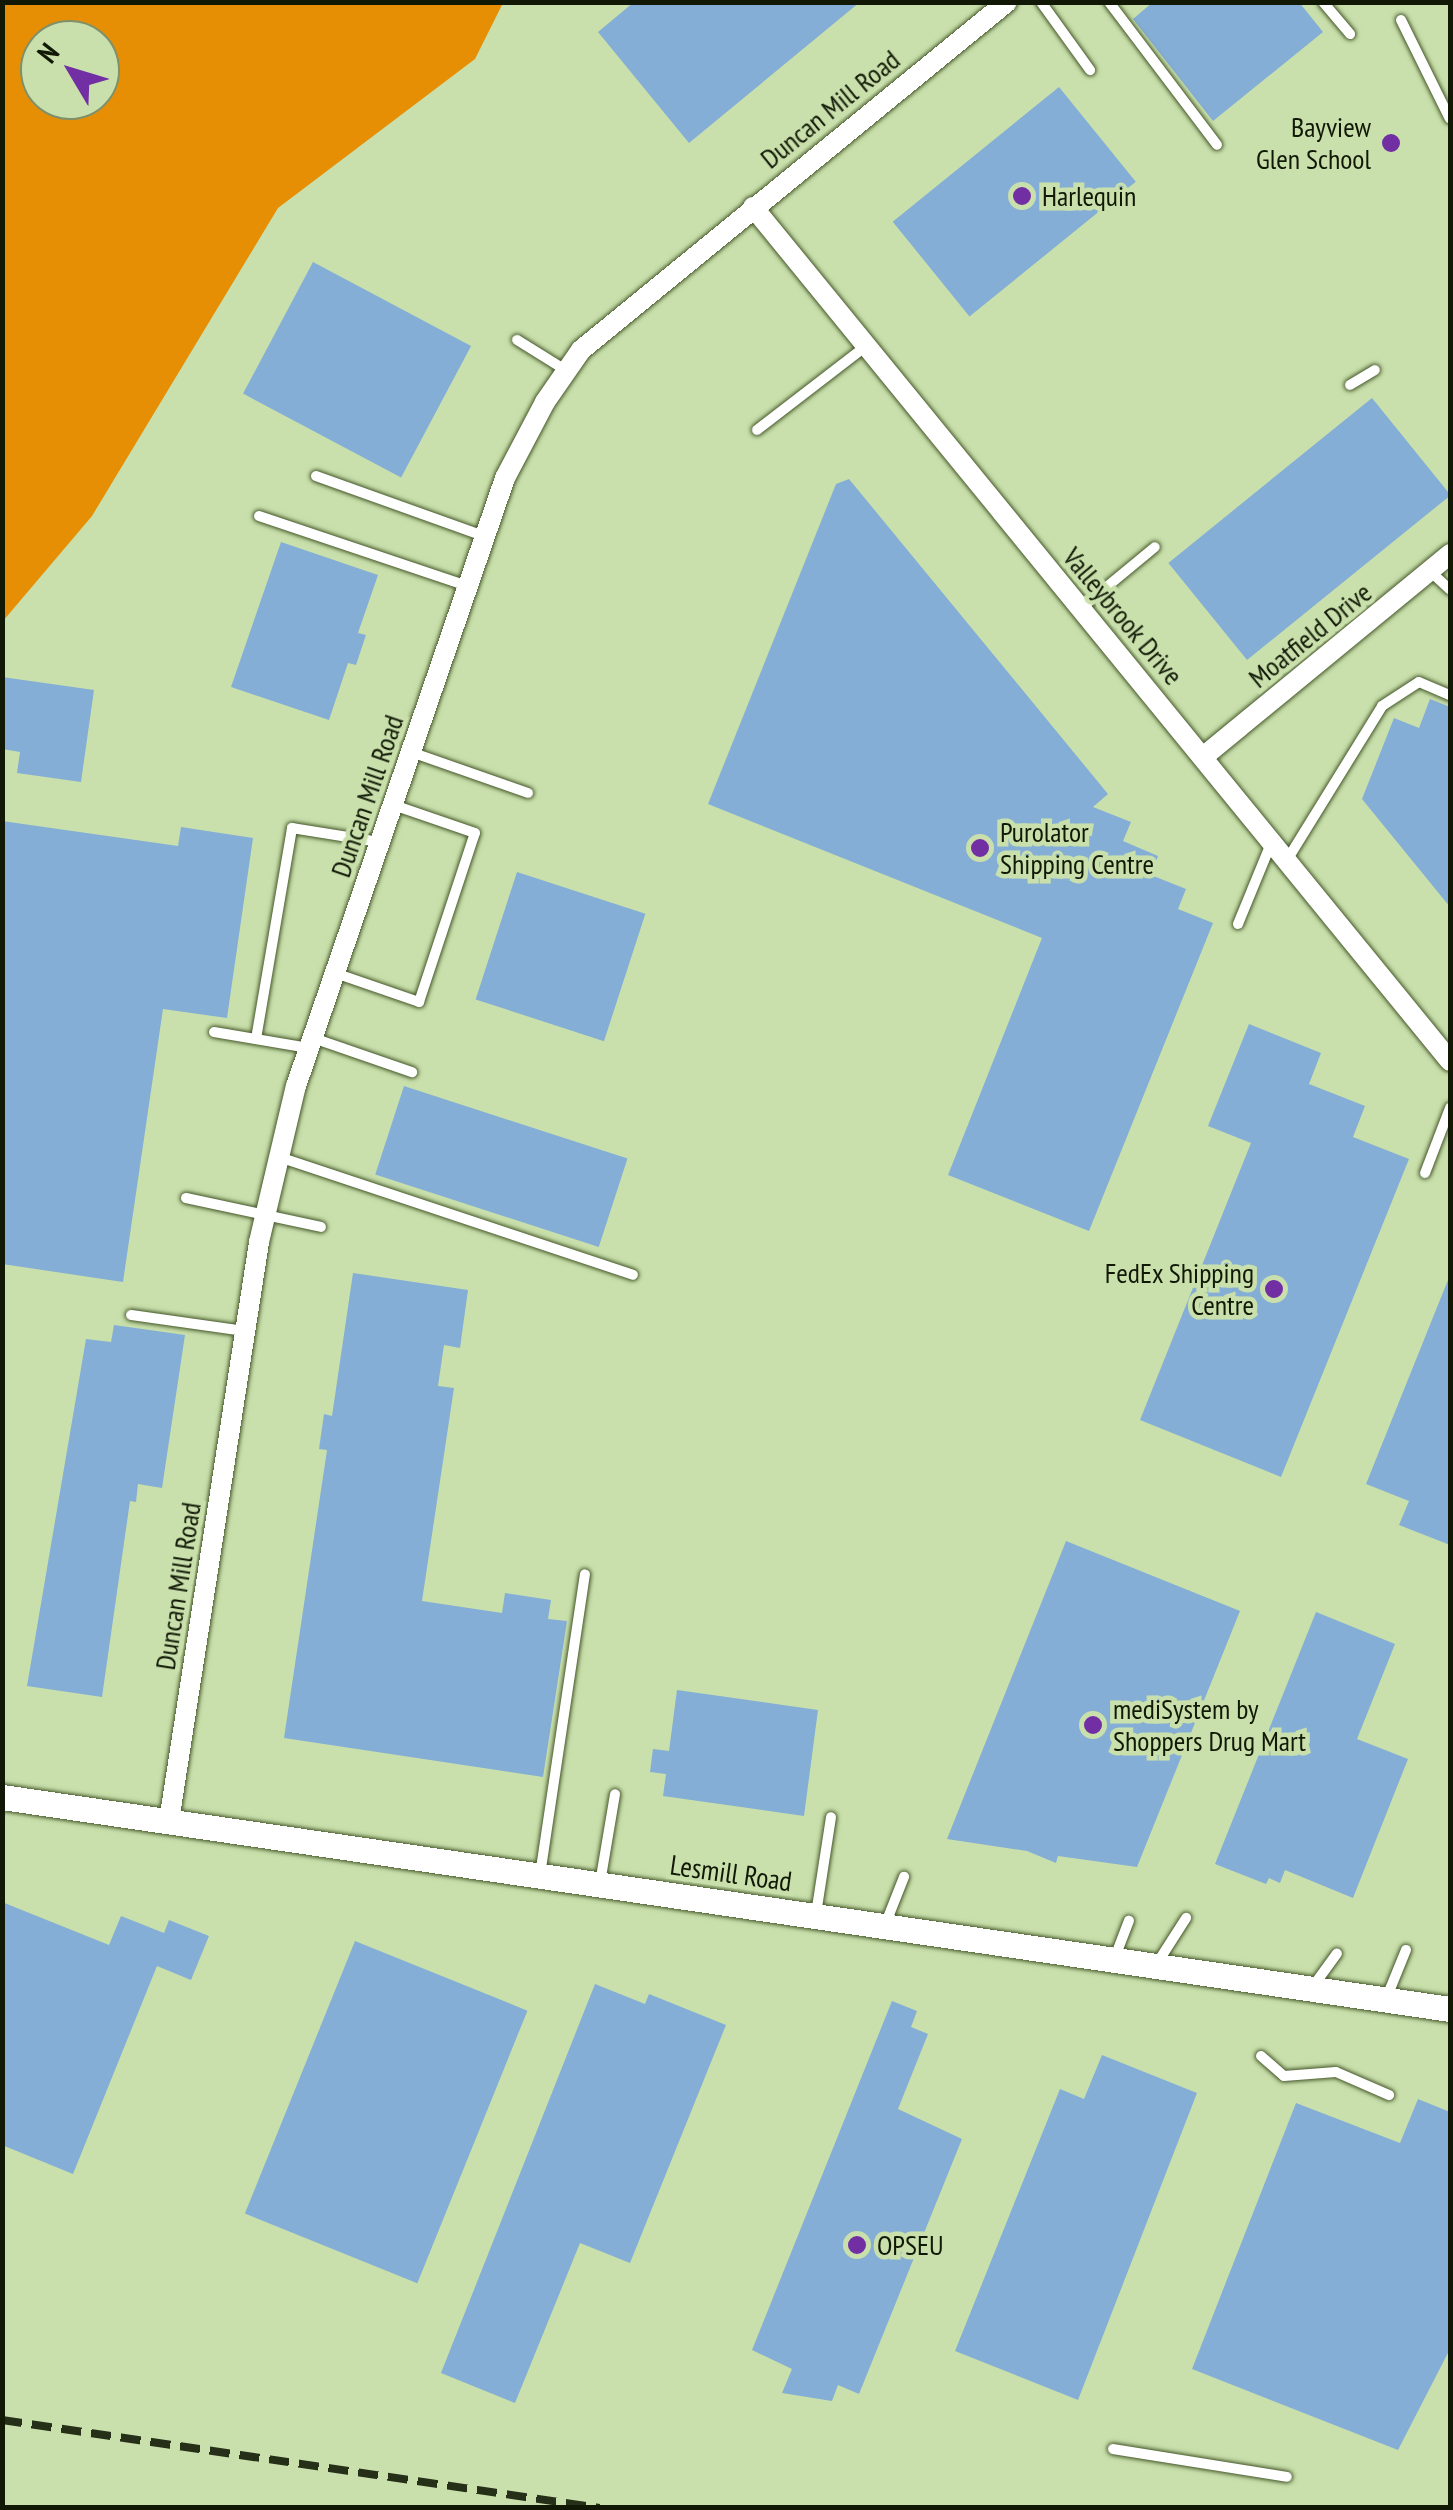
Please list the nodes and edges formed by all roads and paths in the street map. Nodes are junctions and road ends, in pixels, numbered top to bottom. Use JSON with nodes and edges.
{"nodes":[{"id":1,"x":1007,"y":2,"type":"edge"},
{"id":2,"x":1041,"y":2,"type":"edge"},
{"id":3,"x":1109,"y":2,"type":"edge"},
{"id":4,"x":1323,"y":2,"type":"edge"},
{"id":5,"x":1401,"y":20,"type":"dead end"},
{"id":6,"x":1350,"y":34,"type":"dead end"},
{"id":7,"x":1090,"y":70,"type":"dead end"},
{"id":8,"x":1450,"y":119,"type":"edge"},
{"id":9,"x":1218,"y":145,"type":"dead end"},
{"id":10,"x":753,"y":206,"type":"junction"},
{"id":11,"x":517,"y":340,"type":"dead end"},
{"id":12,"x":866,"y":346,"type":"junction"},
{"id":13,"x":1376,"y":370,"type":"dead end"},
{"id":14,"x":566,"y":371,"type":"junction"},
{"id":15,"x":1350,"y":385,"type":"dead end"},
{"id":16,"x":757,"y":430,"type":"dead end"},
{"id":17,"x":316,"y":476,"type":"dead end"},
{"id":18,"x":259,"y":516,"type":"dead end"},
{"id":19,"x":485,"y":537,"type":"junction"},
{"id":20,"x":1156,"y":547,"type":"dead end"},
{"id":21,"x":1450,"y":554,"type":"edge"},
{"id":22,"x":1431,"y":572,"type":"junction"},
{"id":23,"x":468,"y":586,"type":"junction"},
{"id":24,"x":1450,"y":590,"type":"edge"},
{"id":25,"x":1080,"y":609,"type":"junction"},
{"id":26,"x":1450,"y":695,"type":"edge"},
{"id":27,"x":411,"y":752,"type":"junction"},
{"id":28,"x":1203,"y":757,"type":"junction"},
{"id":29,"x":528,"y":793,"type":"dead end"},
{"id":30,"x":393,"y":804,"type":"junction"},
{"id":31,"x":1272,"y":841,"type":"junction"},
{"id":32,"x":380,"y":842,"type":"junction"},
{"id":33,"x":1287,"y":860,"type":"junction"},
{"id":34,"x":1238,"y":924,"type":"dead end"},
{"id":35,"x":335,"y":973,"type":"junction"},
{"id":36,"x":214,"y":1032,"type":"dead end"},
{"id":37,"x":256,"y":1039,"type":"junction"},
{"id":38,"x":311,"y":1043,"type":"junction"},
{"id":39,"x":1450,"y":1061,"type":"edge"},
{"id":40,"x":412,"y":1072,"type":"dead end"},
{"id":41,"x":1450,"y":1108,"type":"edge"},
{"id":42,"x":279,"y":1157,"type":"junction"},
{"id":43,"x":1425,"y":1173,"type":"dead end"},
{"id":44,"x":186,"y":1198,"type":"dead end"},
{"id":45,"x":266,"y":1211,"type":"junction"},
{"id":46,"x":321,"y":1227,"type":"dead end"},
{"id":47,"x":632,"y":1275,"type":"dead end"},
{"id":48,"x":131,"y":1315,"type":"dead end"},
{"id":49,"x":245,"y":1331,"type":"junction"},
{"id":50,"x":585,"y":1574,"type":"dead end"},
{"id":51,"x":614,"y":1794,"type":"dead end"},
{"id":52,"x":2,"y":1797,"type":"edge"},
{"id":53,"x":831,"y":1816,"type":"dead end"},
{"id":54,"x":169,"y":1821,"type":"junction"},
{"id":55,"x":540,"y":1876,"type":"junction"},
{"id":56,"x":904,"y":1878,"type":"dead end"},
{"id":57,"x":600,"y":1884,"type":"junction"},
{"id":58,"x":816,"y":1915,"type":"junction"},
{"id":59,"x":1186,"y":1918,"type":"dead end"},
{"id":60,"x":1130,"y":1921,"type":"dead end"},
{"id":61,"x":885,"y":1926,"type":"junction"},
{"id":62,"x":1406,"y":1950,"type":"dead end"},
{"id":63,"x":1337,"y":1953,"type":"dead end"},
{"id":64,"x":1114,"y":1960,"type":"junction"},
{"id":65,"x":1155,"y":1966,"type":"junction"},
{"id":66,"x":1311,"y":1988,"type":"junction"},
{"id":67,"x":1386,"y":2000,"type":"junction"},
{"id":68,"x":1450,"y":2009,"type":"edge"},
{"id":69,"x":1261,"y":2056,"type":"dead end"},
{"id":70,"x":1389,"y":2095,"type":"dead end"},
{"id":71,"x":1114,"y":2449,"type":"dead end"},
{"id":72,"x":1287,"y":2477,"type":"dead end"}],
"edges":[{"from":1,"to":10,"type":"street","name":"Duncan Mill Road"},
{"from":2,"to":7,"type":"lane"},
{"from":3,"to":9,"type":"lane"},
{"from":4,"to":6,"type":"lane"},
{"from":5,"to":8,"type":"lane"},
{"from":10,"to":12,"type":"street","name":"Valleybrook Drive"},
{"from":10,"to":14,"type":"street","name":"Duncan Mill Road"},
{"from":11,"to":14,"type":"lane"},
{"from":12,"to":16,"type":"lane"},
{"from":12,"to":25,"type":"street","name":"Valleybrook Drive"},
{"from":13,"to":15,"type":"lane"},
{"from":14,"to":19,"type":"street","name":"Duncan Mill Road"},
{"from":17,"to":19,"type":"lane"},
{"from":18,"to":23,"type":"lane"},
{"from":19,"to":23,"type":"street","name":"Duncan Mill Road"},
{"from":20,"to":25,"type":"lane"},
{"from":21,"to":22,"type":"street","name":"Moatfield Drive"},
{"from":22,"to":24,"type":"lane"},
{"from":22,"to":28,"type":"street","name":"Moatfield Drive"},
{"from":23,"to":27,"type":"street","name":"Duncan Mill Road"},
{"from":25,"to":28,"type":"street","name":"Valleybrook Drive"},
{"from":26,"to":33,"type":"lane"},
{"from":27,"to":29,"type":"lane"},
{"from":27,"to":30,"type":"street","name":"Duncan Mill Road"},
{"from":28,"to":31,"type":"street","name":"Valleybrook Drive"},
{"from":30,"to":32,"type":"street","name":"Duncan Mill Road"},
{"from":30,"to":35,"type":"lane"},
{"from":31,"to":33,"type":"street","name":"Valleybrook Drive"},
{"from":31,"to":34,"type":"lane"},
{"from":32,"to":35,"type":"street","name":"Duncan Mill Road"},
{"from":32,"to":37,"type":"lane"},
{"from":33,"to":39,"type":"street","name":"Valleybrook Drive"},
{"from":35,"to":38,"type":"street","name":"Duncan Mill Road"},
{"from":36,"to":37,"type":"lane"},
{"from":37,"to":38,"type":"lane"},
{"from":38,"to":40,"type":"lane"},
{"from":38,"to":42,"type":"street","name":"Duncan Mill Road"},
{"from":41,"to":43,"type":"lane"},
{"from":42,"to":45,"type":"street","name":"Duncan Mill Road"},
{"from":42,"to":47,"type":"lane"},
{"from":44,"to":45,"type":"lane"},
{"from":45,"to":46,"type":"lane"},
{"from":45,"to":49,"type":"street","name":"Duncan Mill Road"},
{"from":48,"to":49,"type":"lane"},
{"from":49,"to":54,"type":"street","name":"Duncan Mill Road"},
{"from":50,"to":55,"type":"lane"},
{"from":51,"to":57,"type":"lane"},
{"from":52,"to":54,"type":"street","name":"Lesmill Road"},
{"from":53,"to":58,"type":"lane"},
{"from":54,"to":55,"type":"street","name":"Lesmill Road"},
{"from":55,"to":57,"type":"street","name":"Lesmill Road"},
{"from":56,"to":61,"type":"lane"},
{"from":57,"to":58,"type":"street","name":"Lesmill Road"},
{"from":58,"to":61,"type":"street","name":"Lesmill Road"},
{"from":59,"to":65,"type":"lane"},
{"from":60,"to":64,"type":"lane"},
{"from":61,"to":64,"type":"street","name":"Lesmill Road"},
{"from":62,"to":67,"type":"lane"},
{"from":63,"to":66,"type":"lane"},
{"from":64,"to":65,"type":"street","name":"Lesmill Road"},
{"from":65,"to":66,"type":"street","name":"Lesmill Road"},
{"from":66,"to":67,"type":"street","name":"Lesmill Road"},
{"from":67,"to":68,"type":"street","name":"Lesmill Road"},
{"from":69,"to":70,"type":"lane"},
{"from":71,"to":72,"type":"lane"}]}
